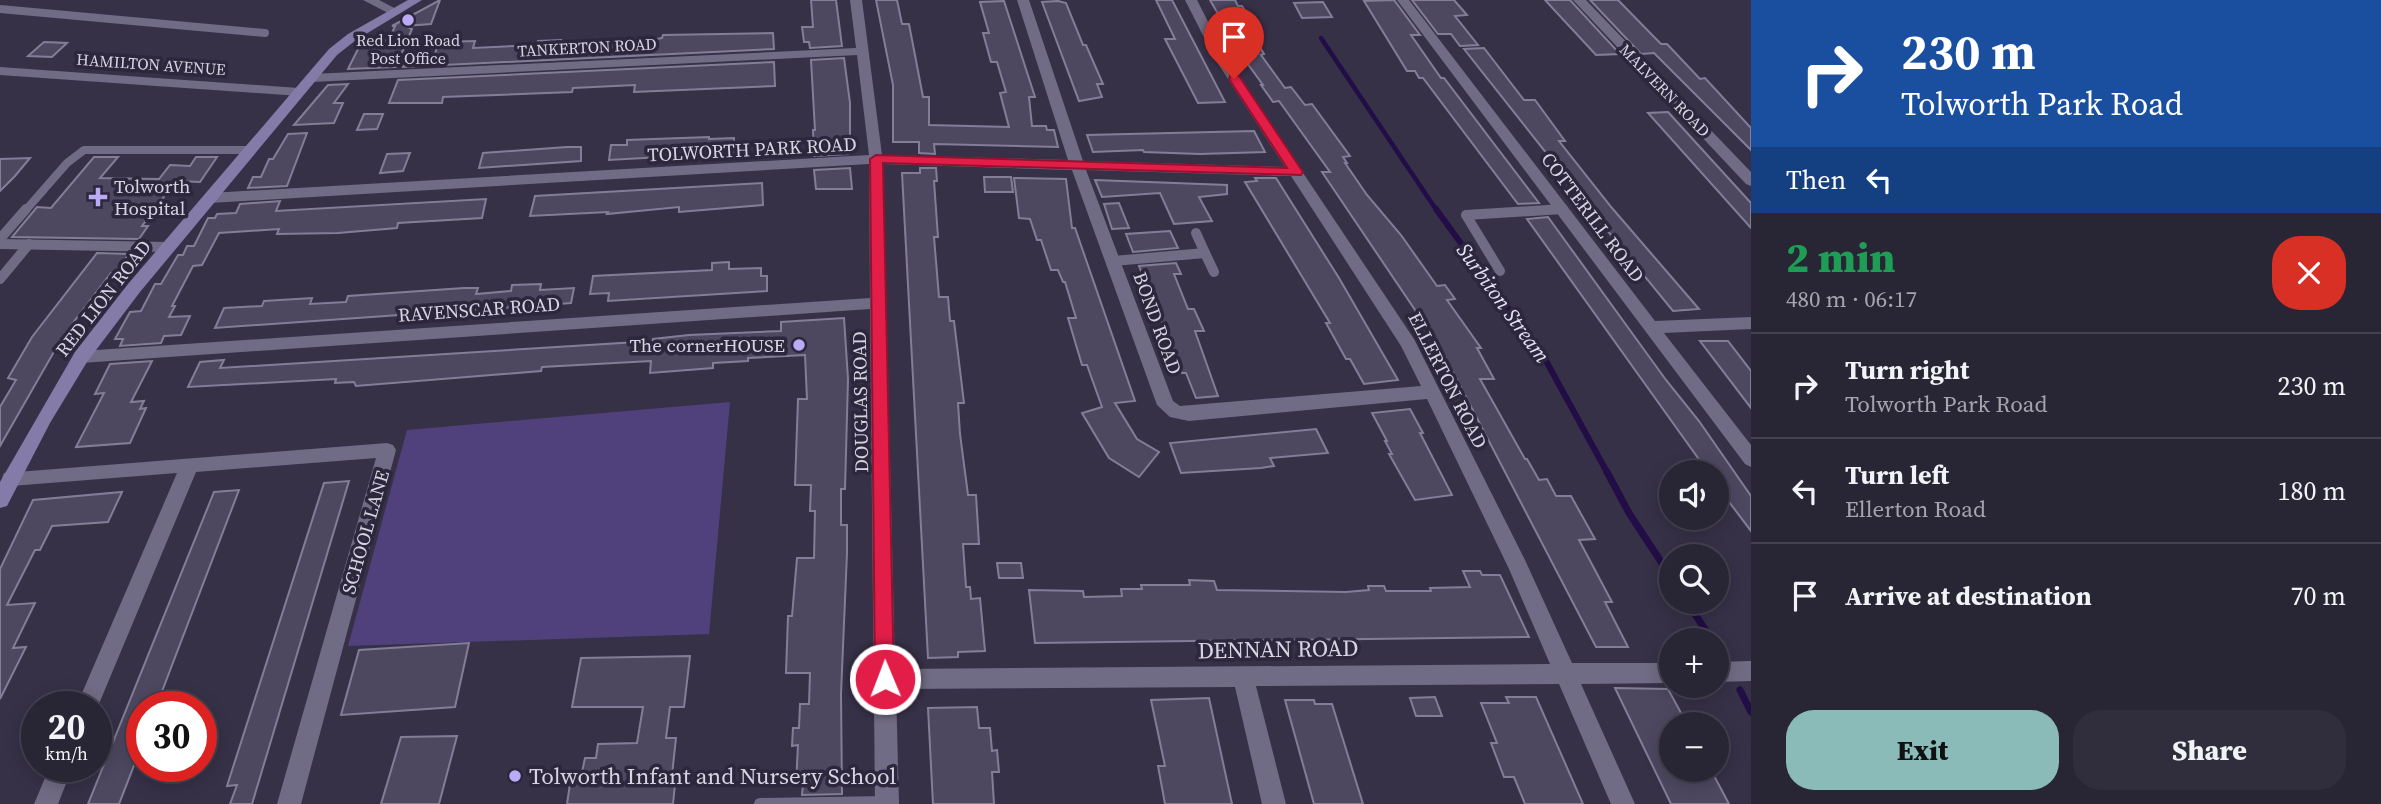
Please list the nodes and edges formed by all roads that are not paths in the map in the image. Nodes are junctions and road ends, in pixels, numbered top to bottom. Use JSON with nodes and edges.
{"nodes":[{"id":1,"x":369,"y":0,"type":"edge"},
{"id":2,"x":416,"y":0,"type":"edge"},
{"id":3,"x":856,"y":0,"type":"edge"},
{"id":4,"x":1023,"y":0,"type":"edge"},
{"id":5,"x":1191,"y":0,"type":"edge"},
{"id":6,"x":1403,"y":0,"type":"edge"},
{"id":7,"x":1579,"y":0,"type":"edge"},
{"id":8,"x":0,"y":9,"type":"edge"},
{"id":9,"x":396,"y":12,"type":"junction"},
{"id":10,"x":265,"y":33,"type":"dead end"},
{"id":11,"x":864,"y":51,"type":"junction"},
{"id":12,"x":0,"y":71,"type":"edge"},
{"id":13,"x":312,"y":78,"type":"junction"},
{"id":14,"x":299,"y":92,"type":"junction"},
{"id":15,"x":250,"y":150,"type":"junction"},
{"id":16,"x":876,"y":159,"type":"junction"},
{"id":17,"x":1077,"y":165,"type":"junction"},
{"id":18,"x":1297,"y":172,"type":"junction"},
{"id":19,"x":1751,"y":181,"type":"edge"},
{"id":20,"x":210,"y":198,"type":"junction"},
{"id":21,"x":1563,"y":209,"type":"junction"},
{"id":22,"x":1196,"y":233,"type":"dead end"},
{"id":23,"x":0,"y":242,"type":"edge"},
{"id":24,"x":29,"y":244,"type":"junction"},
{"id":25,"x":169,"y":247,"type":"junction"},
{"id":26,"x":1205,"y":253,"type":"junction"},
{"id":27,"x":1113,"y":261,"type":"junction"},
{"id":28,"x":1500,"y":271,"type":"dead end"},
{"id":29,"x":1214,"y":272,"type":"dead end"},
{"id":30,"x":0,"y":279,"type":"edge"},
{"id":31,"x":880,"y":303,"type":"junction"},
{"id":32,"x":1751,"y":323,"type":"edge"},
{"id":33,"x":1652,"y":327,"type":"junction"},
{"id":34,"x":81,"y":357,"type":"junction"},
{"id":35,"x":1433,"y":392,"type":"junction"},
{"id":36,"x":1751,"y":459,"type":"edge"},
{"id":37,"x":189,"y":466,"type":"junction"},
{"id":38,"x":12,"y":478,"type":"junction"},
{"id":39,"x":0,"y":500,"type":"edge"},
{"id":40,"x":1751,"y":671,"type":"edge"},
{"id":41,"x":1563,"y":672,"type":"junction"},
{"id":42,"x":1729,"y":672,"type":"edge"},
{"id":43,"x":1659,"y":673,"type":"edge"},
{"id":44,"x":1243,"y":676,"type":"junction"},
{"id":45,"x":885,"y":679,"type":"junction"},
{"id":46,"x":94,"y":691,"type":"edge"},
{"id":47,"x":55,"y":782,"type":"edge"},
{"id":48,"x":887,"y":803,"type":"edge"},
{"id":49,"x":46,"y":804,"type":"edge"},
{"id":50,"x":289,"y":804,"type":"edge"},
{"id":51,"x":760,"y":804,"type":"edge"},
{"id":52,"x":1274,"y":804,"type":"edge"},
{"id":53,"x":1623,"y":804,"type":"edge"}],
"edges":[{"from":1,"to":9,"type":"street"},
{"from":2,"to":9,"type":"street","name":"RED LION ROAD"},
{"from":3,"to":11,"type":"street","name":"DOUGLAS ROAD"},
{"from":4,"to":17,"type":"street","name":"BOND ROAD"},
{"from":5,"to":18,"type":"street","name":"ELLERTON ROAD"},
{"from":6,"to":21,"type":"street","name":"COTTERILL ROAD"},
{"from":7,"to":19,"type":"street","name":"MALVERN ROAD"},
{"from":8,"to":10,"type":"lane"},
{"from":9,"to":13,"type":"street","name":"RED LION ROAD"},
{"from":11,"to":13,"type":"street","name":"TANKERTON ROAD"},
{"from":11,"to":16,"type":"street","name":"DOUGLAS ROAD"},
{"from":12,"to":14,"type":"street","name":"HAMILTON AVENUE"},
{"from":13,"to":14,"type":"street","name":"RED LION ROAD"},
{"from":14,"to":15,"type":"street","name":"RED LION ROAD"},
{"from":15,"to":20,"type":"street","name":"RED LION ROAD"},
{"from":15,"to":23,"type":"lane"},
{"from":16,"to":17,"type":"street","name":"TOLWORTH PARK ROAD"},
{"from":16,"to":20,"type":"street","name":"TOLWORTH PARK ROAD"},
{"from":16,"to":31,"type":"street","name":"DOUGLAS ROAD"},
{"from":17,"to":18,"type":"street","name":"TOLWORTH PARK ROAD"},
{"from":17,"to":27,"type":"street","name":"BOND ROAD"},
{"from":18,"to":35,"type":"street","name":"ELLERTON ROAD"},
{"from":20,"to":25,"type":"street","name":"RED LION ROAD"},
{"from":21,"to":28,"type":"lane"},
{"from":21,"to":33,"type":"street","name":"COTTERILL ROAD"},
{"from":22,"to":26,"type":"lane"},
{"from":23,"to":24,"type":"lane"},
{"from":24,"to":25,"type":"lane"},
{"from":24,"to":30,"type":"lane"},
{"from":25,"to":34,"type":"street","name":"RED LION ROAD"},
{"from":26,"to":27,"type":"lane"},
{"from":26,"to":29,"type":"lane"},
{"from":27,"to":35,"type":"street","name":"BOND ROAD"},
{"from":31,"to":34,"type":"street","name":"RAVENSCAR ROAD"},
{"from":31,"to":45,"type":"street","name":"DOUGLAS ROAD"},
{"from":32,"to":33,"type":"street"},
{"from":33,"to":36,"type":"street","name":"COTTERILL ROAD"},
{"from":34,"to":38,"type":"street","name":"RED LION ROAD"},
{"from":35,"to":41,"type":"street","name":"ELLERTON ROAD"},
{"from":37,"to":38,"type":"street","name":"SCHOOL LANE"},
{"from":37,"to":46,"type":"street"},
{"from":37,"to":50,"type":"street","name":"SCHOOL LANE"},
{"from":38,"to":39,"type":"street","name":"RED LION ROAD"},
{"from":40,"to":42,"type":"street"},
{"from":41,"to":43,"type":"street","name":"DENNAN ROAD"},
{"from":41,"to":44,"type":"street","name":"DENNAN ROAD"},
{"from":41,"to":53,"type":"street","name":"ELLERTON ROAD"},
{"from":44,"to":45,"type":"street","name":"DENNAN ROAD"},
{"from":44,"to":52,"type":"street"},
{"from":45,"to":48,"type":"street","name":"DOUGLAS ROAD"},
{"from":47,"to":49,"type":"street"},
{"from":48,"to":51,"type":"lane"}]}
